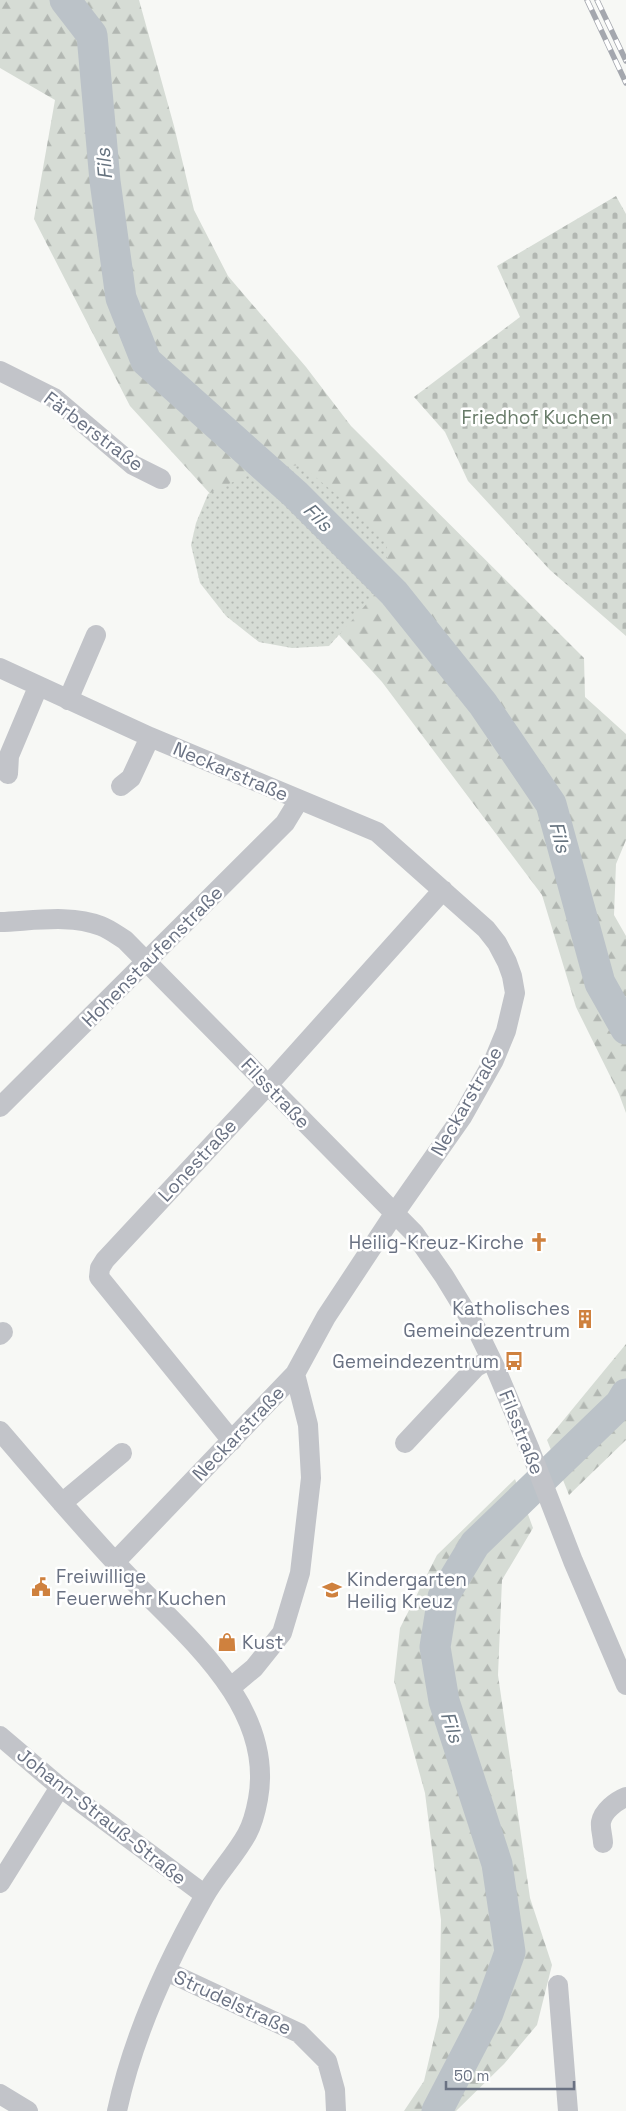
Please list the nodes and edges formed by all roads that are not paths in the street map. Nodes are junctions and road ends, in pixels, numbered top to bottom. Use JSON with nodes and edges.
{"nodes":[{"id":1,"x":0,"y":371,"type":"edge"},
{"id":2,"x":161,"y":479,"type":"dead end"},
{"id":3,"x":96,"y":635,"type":"dead end"},
{"id":4,"x":0,"y":668,"type":"edge"},
{"id":5,"x":38,"y":687,"type":"junction"},
{"id":6,"x":68,"y":700,"type":"junction"},
{"id":7,"x":150,"y":737,"type":"junction"},
{"id":8,"x":8,"y":774,"type":"dead end"},
{"id":9,"x":121,"y":786,"type":"dead end"},
{"id":10,"x":299,"y":800,"type":"junction"},
{"id":11,"x":443,"y":890,"type":"junction"},
{"id":12,"x":0,"y":922,"type":"edge"},
{"id":13,"x":147,"y":962,"type":"junction"},
{"id":14,"x":268,"y":1085,"type":"junction"},
{"id":15,"x":0,"y":1107,"type":"edge"},
{"id":16,"x":394,"y":1214,"type":"junction"},
{"id":17,"x":491,"y":1359,"type":"junction"},
{"id":18,"x":295,"y":1374,"type":"junction"},
{"id":19,"x":0,"y":1431,"type":"edge"},
{"id":20,"x":232,"y":1441,"type":"junction"},
{"id":21,"x":405,"y":1443,"type":"dead end"},
{"id":22,"x":122,"y":1453,"type":"dead end"},
{"id":23,"x":62,"y":1503,"type":"junction"},
{"id":24,"x":115,"y":1562,"type":"junction"},
{"id":25,"x":626,"y":1684,"type":"edge"},
{"id":26,"x":230,"y":1688,"type":"junction"},
{"id":27,"x":0,"y":1736,"type":"edge"},
{"id":28,"x":60,"y":1787,"type":"junction"},
{"id":29,"x":626,"y":1797,"type":"edge"},
{"id":30,"x":603,"y":1843,"type":"dead end"},
{"id":31,"x":0,"y":1883,"type":"edge"},
{"id":32,"x":205,"y":1895,"type":"junction"},
{"id":33,"x":166,"y":1971,"type":"junction"},
{"id":34,"x":558,"y":1985,"type":"dead end"},
{"id":35,"x":0,"y":2094,"type":"edge"},
{"id":36,"x":28,"y":2111,"type":"edge"},
{"id":37,"x":117,"y":2111,"type":"edge"},
{"id":38,"x":336,"y":2111,"type":"edge"},
{"id":39,"x":568,"y":2111,"type":"edge"}],
"edges":[{"from":1,"to":2,"type":"street","name":"Färberstraße"},
{"from":3,"to":6,"type":"street"},
{"from":4,"to":5,"type":"street","name":"Neckarstraße"},
{"from":5,"to":6,"type":"street","name":"Neckarstraße"},
{"from":5,"to":8,"type":"street"},
{"from":6,"to":7,"type":"street","name":"Neckarstraße"},
{"from":7,"to":9,"type":"street","name":"Neckarstraße"},
{"from":7,"to":10,"type":"street","name":"Neckarstraße"},
{"from":10,"to":11,"type":"street","name":"Neckarstraße"},
{"from":10,"to":13,"type":"street","name":"Hohenstaufenstraße"},
{"from":11,"to":14,"type":"street","name":"Lonestraße"},
{"from":11,"to":16,"type":"street","name":"Neckarstraße"},
{"from":12,"to":13,"type":"street","name":"Filsstraße"},
{"from":13,"to":14,"type":"street","name":"Filsstraße"},
{"from":13,"to":15,"type":"street","name":"Hohenstaufenstraße"},
{"from":14,"to":16,"type":"street","name":"Filsstraße"},
{"from":14,"to":20,"type":"street","name":"Lonestraße"},
{"from":16,"to":17,"type":"street","name":"Filsstraße"},
{"from":16,"to":18,"type":"street","name":"Neckarstraße"},
{"from":17,"to":21,"type":"street"},
{"from":17,"to":25,"type":"street","name":"Filsstraße"},
{"from":18,"to":20,"type":"street","name":"Neckarstraße"},
{"from":18,"to":26,"type":"street"},
{"from":19,"to":23,"type":"street"},
{"from":20,"to":24,"type":"street","name":"Neckarstraße"},
{"from":22,"to":23,"type":"street"},
{"from":23,"to":24,"type":"street"},
{"from":24,"to":26,"type":"street"},
{"from":26,"to":32,"type":"street"},
{"from":27,"to":28,"type":"street","name":"Johann-Strauß-Straße"},
{"from":28,"to":31,"type":"street"},
{"from":28,"to":32,"type":"street","name":"Johann-Strauß-Straße"},
{"from":29,"to":30,"type":"street"},
{"from":32,"to":33,"type":"street"},
{"from":33,"to":37,"type":"street"},
{"from":33,"to":38,"type":"street","name":"Strudelstraße"},
{"from":34,"to":39,"type":"street"},
{"from":35,"to":36,"type":"street"}]}
